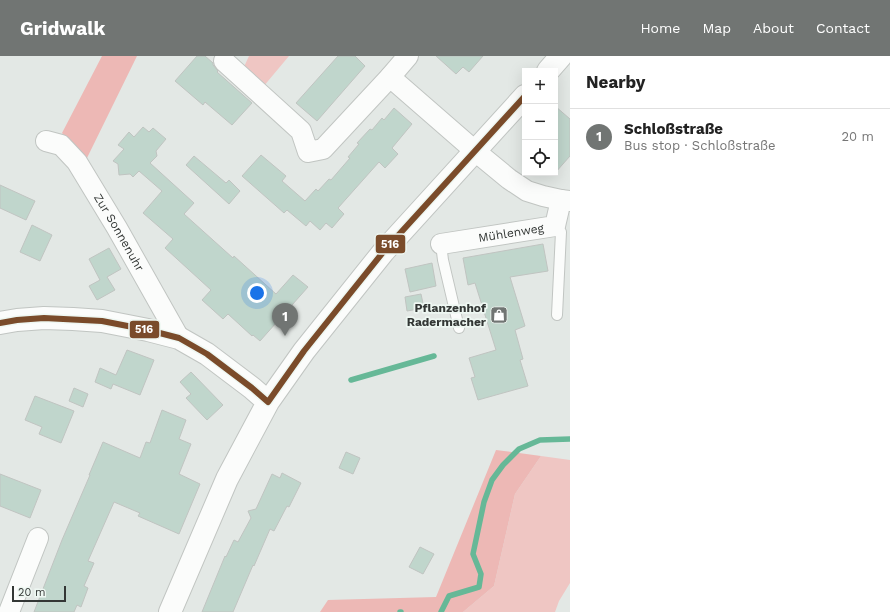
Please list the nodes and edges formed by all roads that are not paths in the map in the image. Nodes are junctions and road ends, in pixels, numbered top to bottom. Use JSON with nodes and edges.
{"nodes":[{"id":1,"x":408,"y":56,"type":"edge"},
{"id":2,"x":561,"y":56,"type":"edge"},
{"id":3,"x":224,"y":61,"type":"dead end"},
{"id":4,"x":551,"y":68,"type":"edge"},
{"id":5,"x":390,"y":77,"type":"junction"},
{"id":6,"x":522,"y":99,"type":"edge"},
{"id":7,"x":46,"y":141,"type":"dead end"},
{"id":8,"x":475,"y":152,"type":"junction"},
{"id":9,"x":566,"y":201,"type":"edge"},
{"id":10,"x":555,"y":226,"type":"junction"},
{"id":11,"x":441,"y":244,"type":"joint"},
{"id":12,"x":557,"y":315,"type":"dead end"},
{"id":13,"x":0,"y":324,"type":"edge"},
{"id":14,"x":459,"y":328,"type":"dead end"},
{"id":15,"x":179,"y":338,"type":"junction"},
{"id":16,"x":268,"y":402,"type":"junction"},
{"id":17,"x":38,"y":538,"type":"dead end"},
{"id":18,"x":9,"y":612,"type":"edge"},
{"id":19,"x":170,"y":612,"type":"edge"}],
"edges":[{"from":1,"to":5,"type":"street"},
{"from":2,"to":4,"type":"main road"},
{"from":3,"to":5,"type":"street"},
{"from":5,"to":8,"type":"street","name":"Mühlenweg"},
{"from":6,"to":8,"type":"main road"},
{"from":7,"to":15,"type":"street","name":"Zur Sonnenuhr"},
{"from":8,"to":9,"type":"street","name":"Mühlenweg"},
{"from":8,"to":16,"type":"main road"},
{"from":9,"to":10,"type":"street","name":"Mühlenweg"},
{"from":10,"to":11,"type":"street","name":"Mühlenweg"},
{"from":10,"to":12,"type":"lane"},
{"from":11,"to":14,"type":"lane"},
{"from":13,"to":15,"type":"main road"},
{"from":15,"to":16,"type":"main road"},
{"from":16,"to":19,"type":"main road"},
{"from":17,"to":18,"type":"street"}]}
